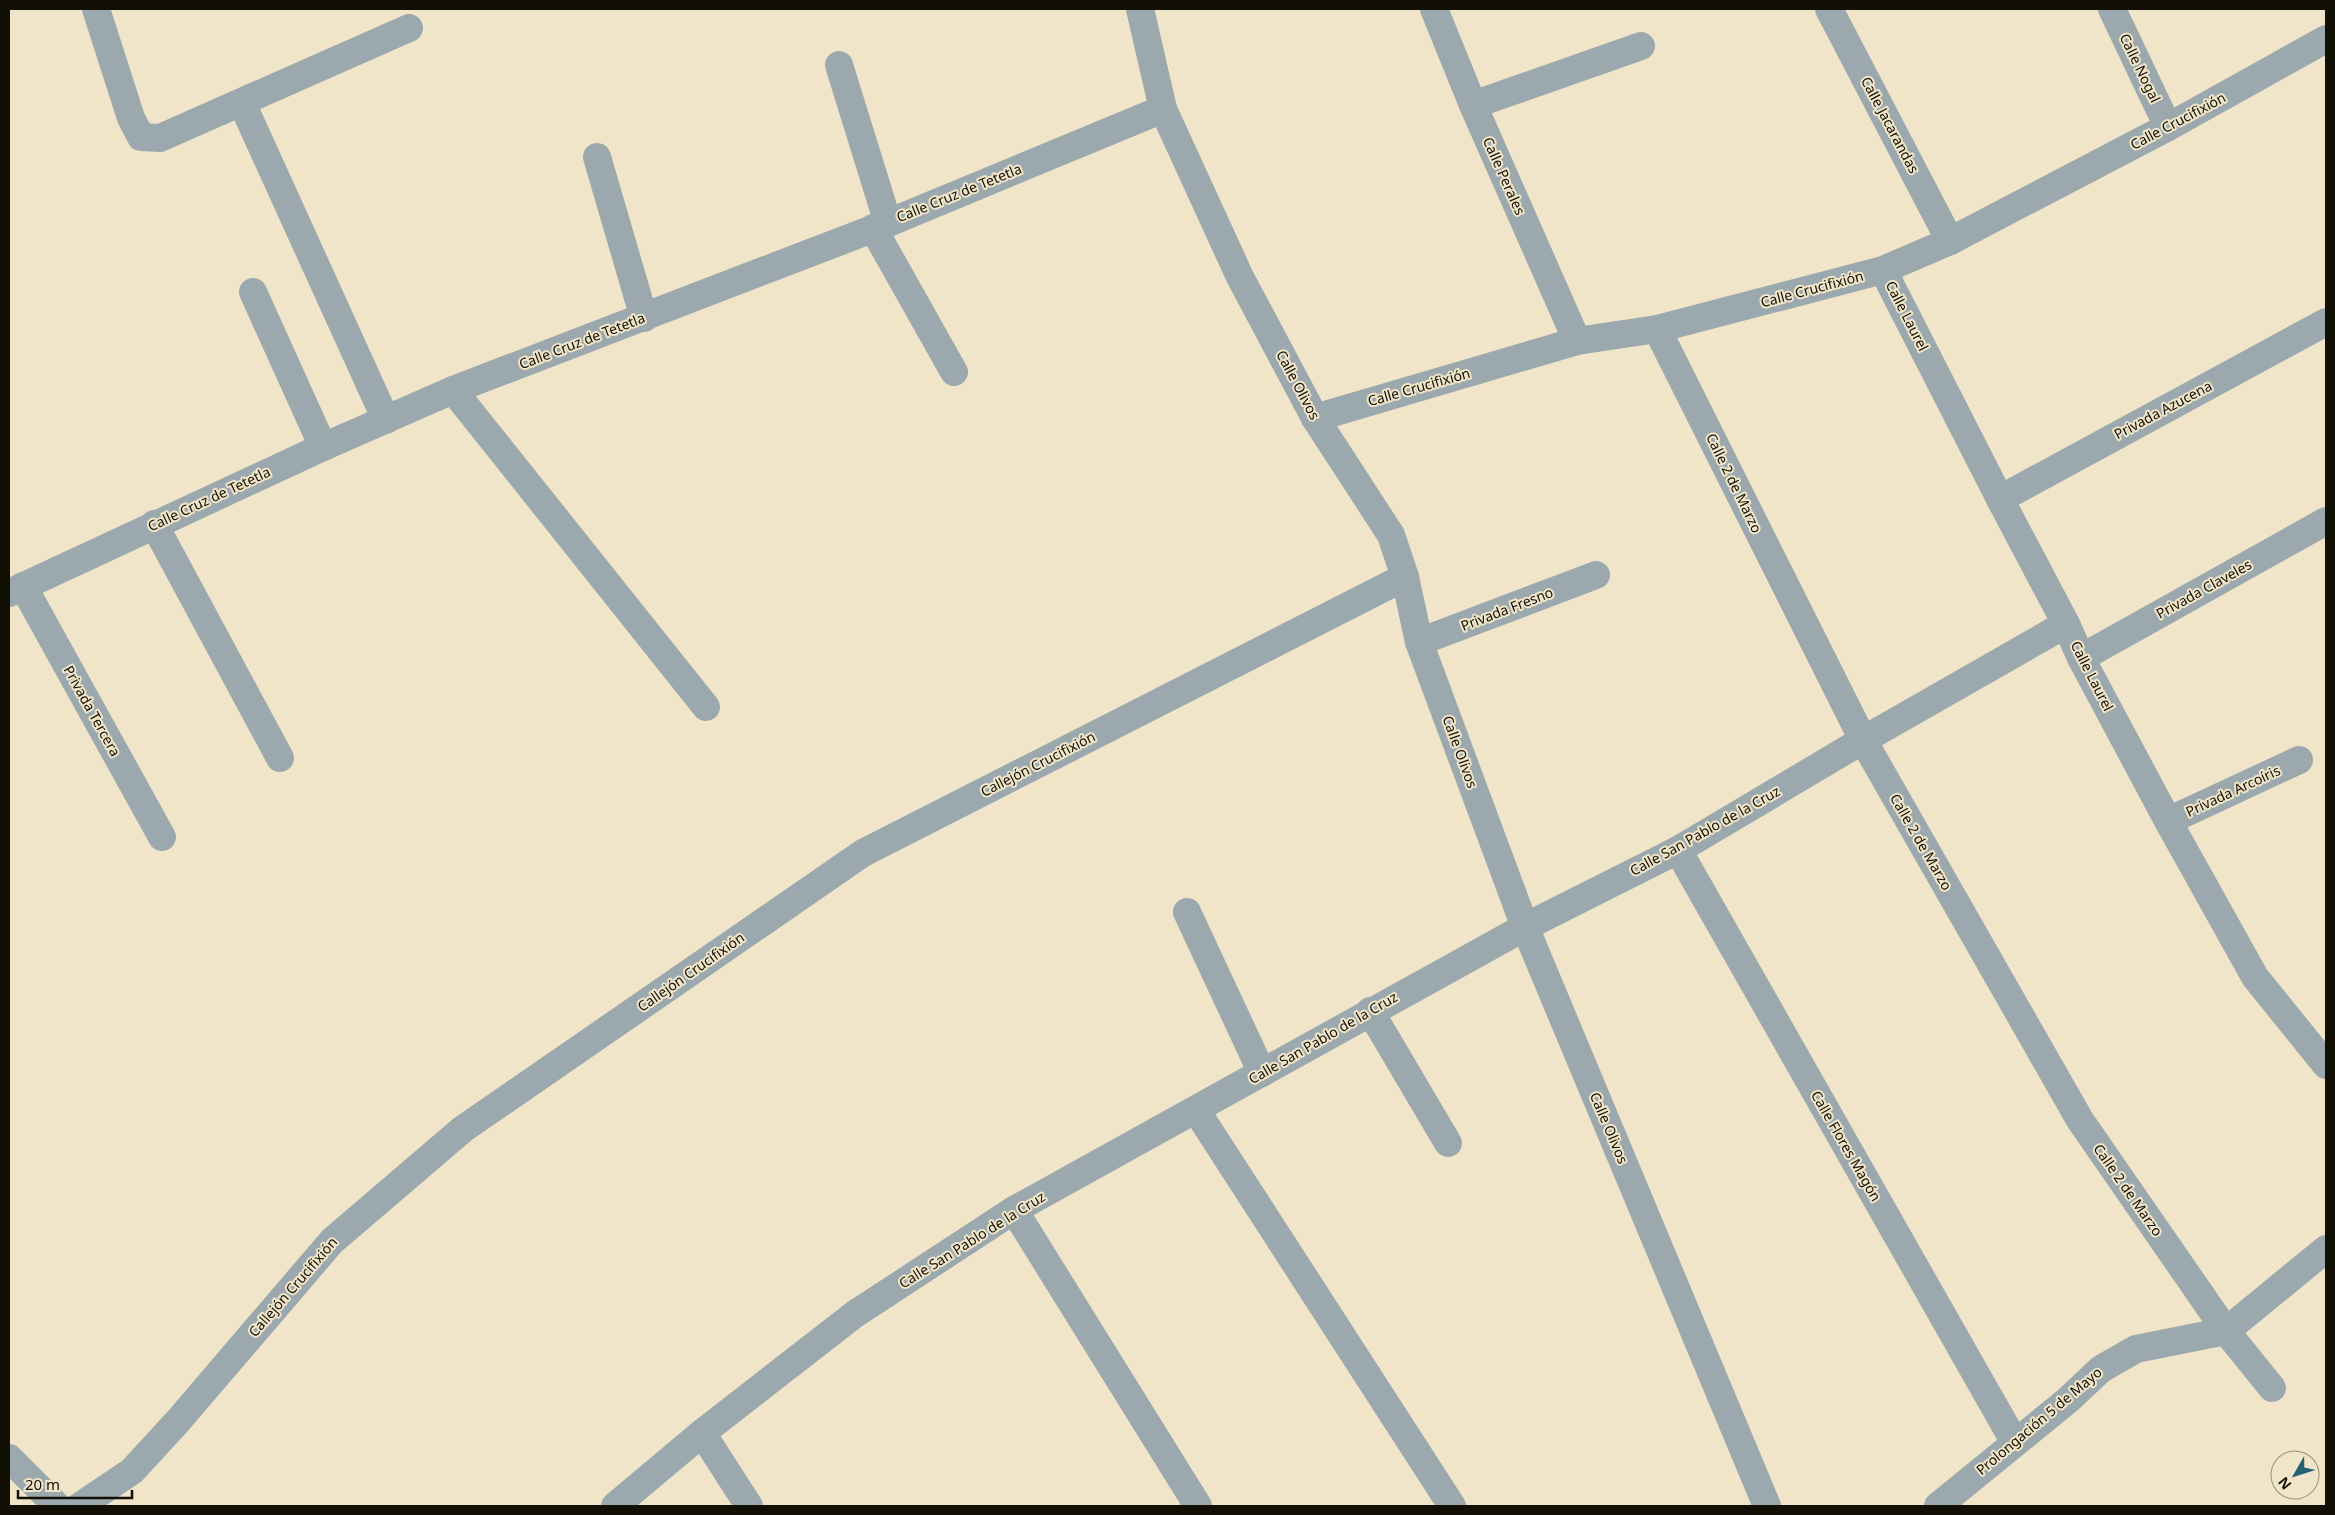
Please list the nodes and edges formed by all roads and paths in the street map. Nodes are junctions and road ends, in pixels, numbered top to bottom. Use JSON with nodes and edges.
{"nodes":[{"id":1,"x":96,"y":9,"type":"edge"},
{"id":2,"x":1140,"y":9,"type":"edge"},
{"id":3,"x":1434,"y":9,"type":"edge"},
{"id":4,"x":1829,"y":9,"type":"edge"},
{"id":5,"x":2112,"y":9,"type":"edge"},
{"id":6,"x":409,"y":28,"type":"dead end"},
{"id":7,"x":2326,"y":39,"type":"edge"},
{"id":8,"x":1640,"y":46,"type":"dead end"},
{"id":9,"x":839,"y":64,"type":"dead end"},
{"id":10,"x":242,"y":103,"type":"junction"},
{"id":11,"x":1472,"y":105,"type":"junction"},
{"id":12,"x":1163,"y":109,"type":"junction"},
{"id":13,"x":2168,"y":127,"type":"junction"},
{"id":14,"x":597,"y":157,"type":"dead end"},
{"id":15,"x":880,"y":226,"type":"junction"},
{"id":16,"x":1950,"y":241,"type":"junction"},
{"id":17,"x":1884,"y":270,"type":"junction"},
{"id":18,"x":253,"y":292,"type":"dead end"},
{"id":19,"x":644,"y":318,"type":"junction"},
{"id":20,"x":2326,"y":322,"type":"edge"},
{"id":21,"x":1657,"y":329,"type":"junction"},
{"id":22,"x":1577,"y":341,"type":"junction"},
{"id":23,"x":954,"y":372,"type":"dead end"},
{"id":24,"x":453,"y":390,"type":"junction"},
{"id":25,"x":1315,"y":418,"type":"junction"},
{"id":26,"x":386,"y":420,"type":"junction"},
{"id":27,"x":324,"y":447,"type":"junction"},
{"id":28,"x":2000,"y":499,"type":"junction"},
{"id":29,"x":2326,"y":521,"type":"edge"},
{"id":30,"x":154,"y":524,"type":"junction"},
{"id":31,"x":1596,"y":575,"type":"dead end"},
{"id":32,"x":1405,"y":577,"type":"junction"},
{"id":33,"x":16,"y":589,"type":"edge"},
{"id":34,"x":2066,"y":624,"type":"junction"},
{"id":35,"x":1419,"y":642,"type":"junction"},
{"id":36,"x":2081,"y":658,"type":"junction"},
{"id":37,"x":706,"y":707,"type":"dead end"},
{"id":38,"x":1863,"y":740,"type":"junction"},
{"id":39,"x":280,"y":758,"type":"dead end"},
{"id":40,"x":2299,"y":760,"type":"dead end"},
{"id":41,"x":2168,"y":821,"type":"junction"},
{"id":42,"x":162,"y":837,"type":"dead end"},
{"id":43,"x":1678,"y":850,"type":"junction"},
{"id":44,"x":1187,"y":912,"type":"dead end"},
{"id":45,"x":1524,"y":927,"type":"junction"},
{"id":46,"x":1370,"y":1011,"type":"junction"},
{"id":47,"x":2326,"y":1065,"type":"edge"},
{"id":48,"x":1262,"y":1073,"type":"junction"},
{"id":49,"x":1196,"y":1110,"type":"junction"},
{"id":50,"x":1448,"y":1143,"type":"dead end"},
{"id":51,"x":1014,"y":1210,"type":"junction"},
{"id":52,"x":2326,"y":1249,"type":"edge"},
{"id":53,"x":2226,"y":1331,"type":"junction"},
{"id":54,"x":2272,"y":1388,"type":"dead end"},
{"id":55,"x":702,"y":1433,"type":"junction"},
{"id":56,"x":2014,"y":1442,"type":"junction"},
{"id":57,"x":9,"y":1458,"type":"edge"},
{"id":58,"x":57,"y":1506,"type":"edge"},
{"id":59,"x":80,"y":1506,"type":"edge"},
{"id":60,"x":615,"y":1506,"type":"edge"},
{"id":61,"x":749,"y":1506,"type":"edge"},
{"id":62,"x":1198,"y":1506,"type":"edge"},
{"id":63,"x":1452,"y":1506,"type":"edge"},
{"id":64,"x":1768,"y":1506,"type":"edge"},
{"id":65,"x":1938,"y":1506,"type":"edge"}],
"edges":[{"from":1,"to":10,"type":"street"},
{"from":2,"to":12,"type":"street","name":"Calle Olivos"},
{"from":3,"to":11,"type":"street","name":"Calle Perales"},
{"from":4,"to":16,"type":"street","name":"Calle Jacarandas"},
{"from":5,"to":13,"type":"street","name":"Calle Nogal"},
{"from":6,"to":10,"type":"street"},
{"from":7,"to":13,"type":"street","name":"Calle Crucifixión"},
{"from":8,"to":11,"type":"street"},
{"from":9,"to":15,"type":"street"},
{"from":10,"to":26,"type":"street"},
{"from":11,"to":22,"type":"street","name":"Calle Perales"},
{"from":12,"to":15,"type":"street","name":"Calle Cruz de Tetetla"},
{"from":12,"to":25,"type":"street","name":"Calle Olivos"},
{"from":13,"to":16,"type":"street","name":"Calle Crucifixión"},
{"from":14,"to":19,"type":"street"},
{"from":15,"to":19,"type":"street","name":"Calle Cruz de Tetetla"},
{"from":15,"to":23,"type":"street"},
{"from":16,"to":17,"type":"street","name":"Calle Crucifixión"},
{"from":17,"to":21,"type":"street","name":"Calle Crucifixión"},
{"from":17,"to":28,"type":"street","name":"Calle Laurel"},
{"from":18,"to":27,"type":"street"},
{"from":19,"to":24,"type":"street","name":"Calle Cruz de Tetetla"},
{"from":20,"to":28,"type":"street","name":"Privada Azucena"},
{"from":21,"to":22,"type":"street","name":"Calle Crucifixión"},
{"from":21,"to":38,"type":"street","name":"Calle 2 de Marzo"},
{"from":22,"to":25,"type":"street","name":"Calle Crucifixión"},
{"from":24,"to":26,"type":"street","name":"Calle Cruz de Tetetla"},
{"from":24,"to":37,"type":"street"},
{"from":25,"to":32,"type":"street","name":"Calle Olivos"},
{"from":26,"to":27,"type":"street","name":"Calle Cruz de Tetetla"},
{"from":27,"to":30,"type":"street","name":"Calle Cruz de Tetetla"},
{"from":28,"to":34,"type":"street","name":"Calle Laurel"},
{"from":29,"to":36,"type":"street","name":"Privada Claveles"},
{"from":30,"to":33,"type":"street","name":"Calle Cruz de Tetetla"},
{"from":30,"to":39,"type":"street"},
{"from":31,"to":35,"type":"street","name":"Privada Fresno"},
{"from":32,"to":35,"type":"street","name":"Calle Olivos"},
{"from":32,"to":59,"type":"street","name":"Callejón Crucifixión"},
{"from":33,"to":42,"type":"street","name":"Privada Tercera"},
{"from":34,"to":36,"type":"street","name":"Calle Laurel"},
{"from":34,"to":38,"type":"street","name":"Calle San Pablo de la Cruz"},
{"from":35,"to":45,"type":"street","name":"Calle Olivos"},
{"from":36,"to":41,"type":"street","name":"Calle Laurel"},
{"from":38,"to":43,"type":"street","name":"Calle San Pablo de la Cruz"},
{"from":38,"to":53,"type":"street","name":"Calle 2 de Marzo"},
{"from":40,"to":41,"type":"street","name":"Privada Arcoíris"},
{"from":41,"to":47,"type":"street","name":"Calle Laurel"},
{"from":43,"to":45,"type":"street","name":"Calle San Pablo de la Cruz"},
{"from":43,"to":56,"type":"street","name":"Calle Flores Magón"},
{"from":44,"to":48,"type":"street"},
{"from":45,"to":46,"type":"street","name":"Calle San Pablo de la Cruz"},
{"from":45,"to":64,"type":"street","name":"Calle Olivos"},
{"from":46,"to":48,"type":"street","name":"Calle San Pablo de la Cruz"},
{"from":46,"to":50,"type":"street"},
{"from":48,"to":49,"type":"street","name":"Calle San Pablo de la Cruz"},
{"from":49,"to":51,"type":"street","name":"Calle San Pablo de la Cruz"},
{"from":49,"to":63,"type":"street"},
{"from":51,"to":55,"type":"street","name":"Calle San Pablo de la Cruz"},
{"from":51,"to":62,"type":"street"},
{"from":52,"to":53,"type":"street","name":"Prolongación 5 de Mayo"},
{"from":53,"to":54,"type":"street","name":"Calle 2 de Marzo"},
{"from":53,"to":56,"type":"street","name":"Prolongación 5 de Mayo"},
{"from":55,"to":60,"type":"street","name":"Calle San Pablo de la Cruz"},
{"from":55,"to":61,"type":"street"},
{"from":56,"to":65,"type":"street","name":"Prolongación 5 de Mayo"},
{"from":57,"to":58,"type":"street"}]}
